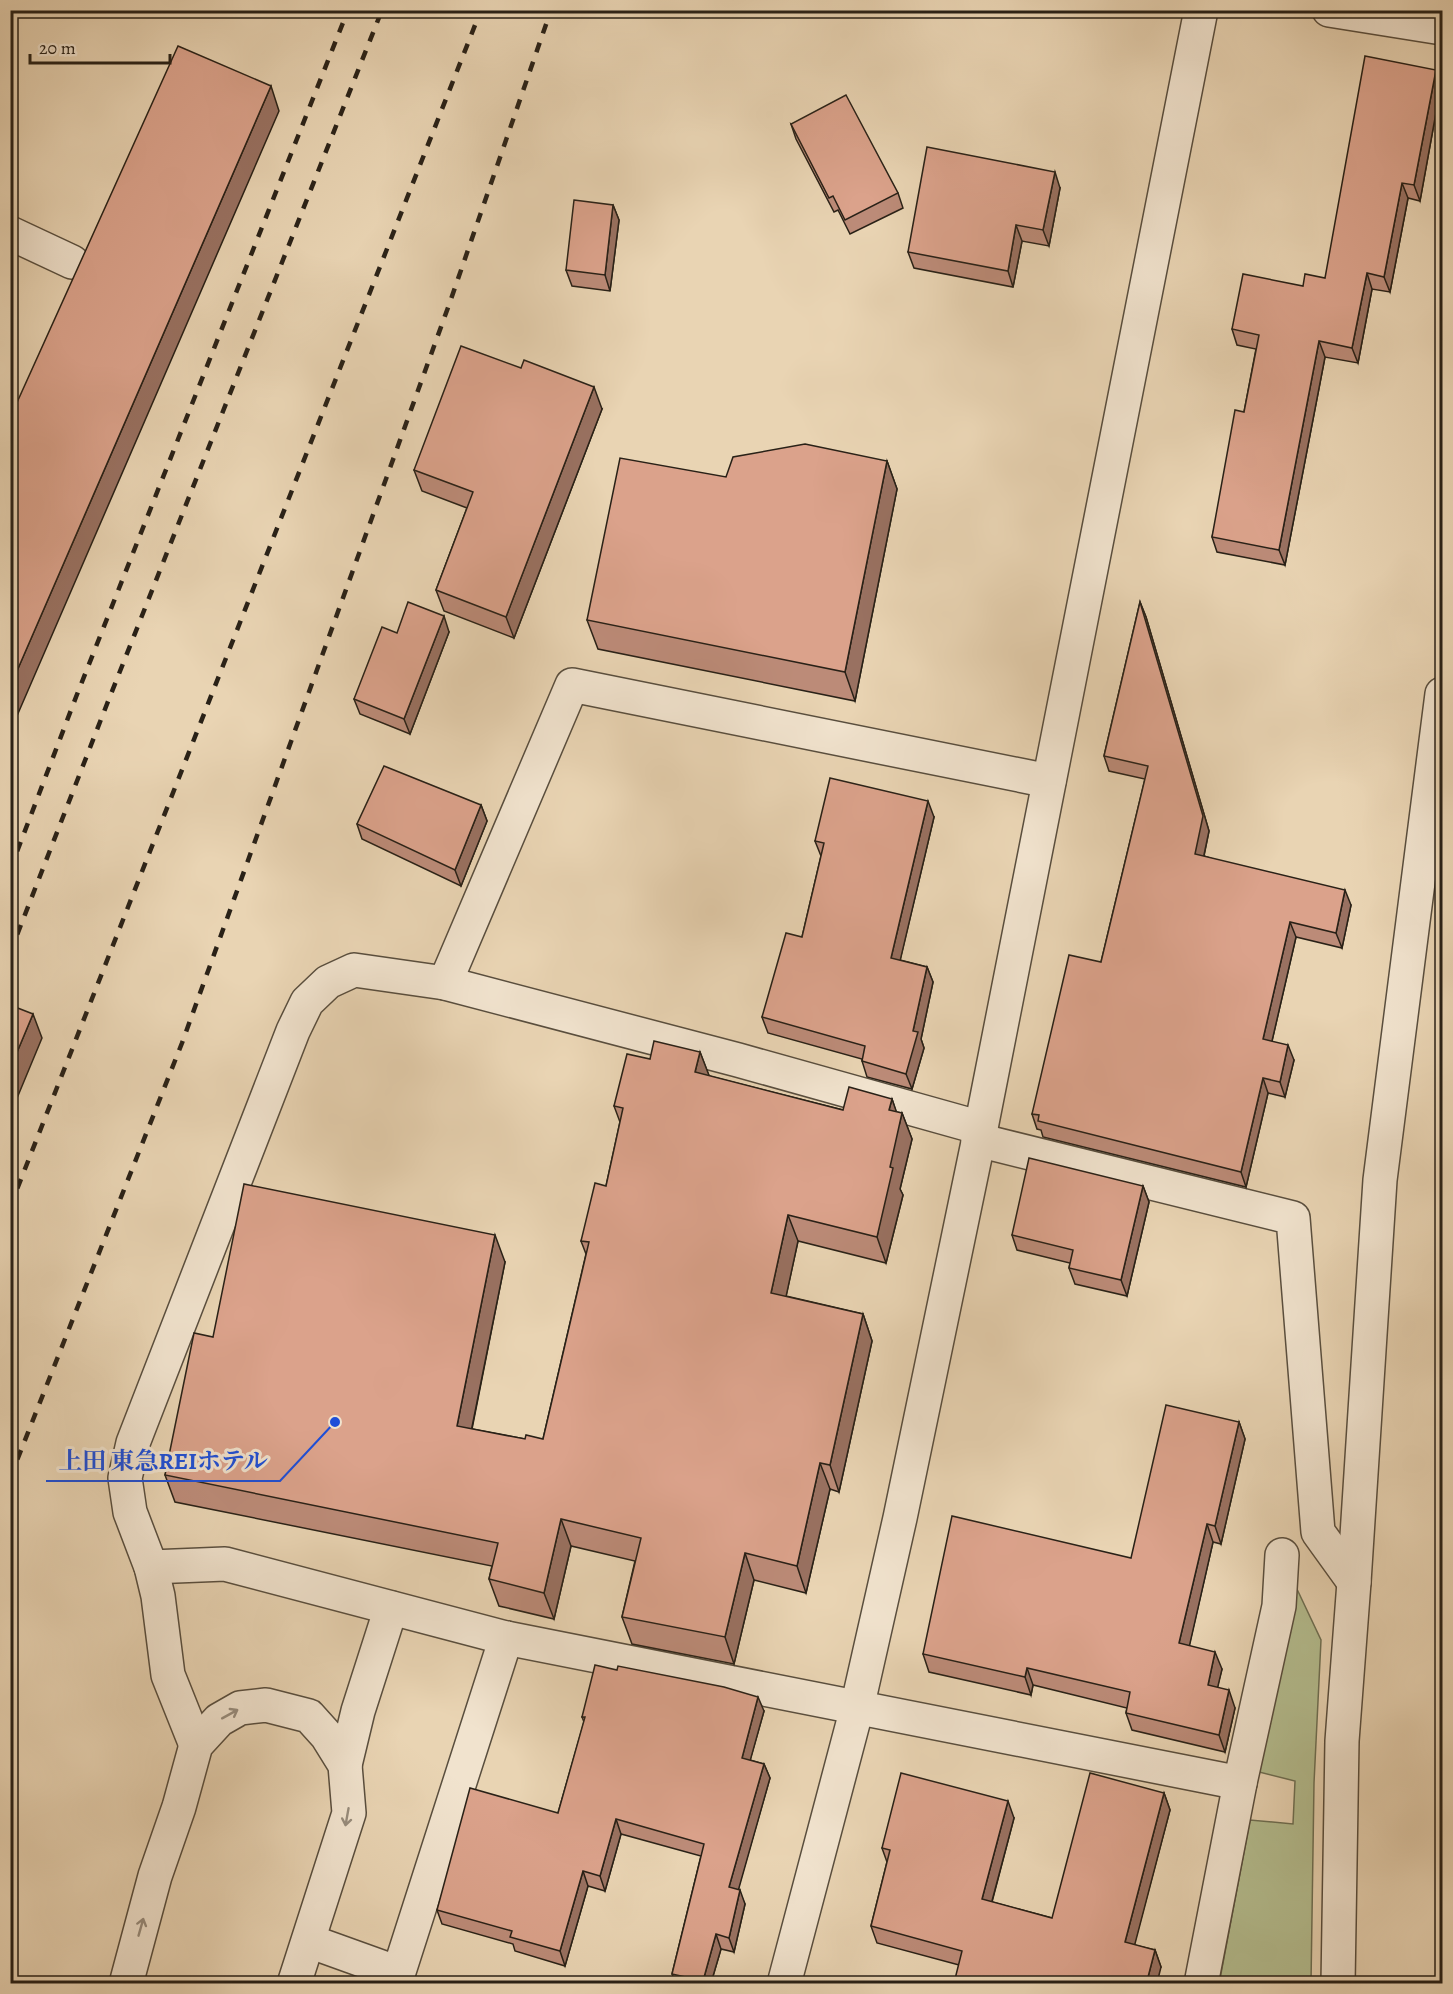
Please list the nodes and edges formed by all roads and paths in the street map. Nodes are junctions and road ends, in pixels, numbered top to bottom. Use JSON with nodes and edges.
{"nodes":[{"id":1,"x":1201,"y":10,"type":"edge"},
{"id":2,"x":1329,"y":10,"type":"edge"},
{"id":3,"x":1443,"y":28,"type":"edge"},
{"id":4,"x":10,"y":233,"type":"edge"},
{"id":5,"x":72,"y":262,"type":"dead end"},
{"id":6,"x":1443,"y":694,"type":"edge"},
{"id":7,"x":1050,"y":781,"type":"junction"},
{"id":8,"x":445,"y":983,"type":"junction"},
{"id":9,"x":980,"y":1134,"type":"junction"},
{"id":10,"x":1282,"y":1555,"type":"dead end"},
{"id":11,"x":151,"y":1567,"type":"junction"},
{"id":12,"x":1354,"y":1582,"type":"junction"},
{"id":13,"x":391,"y":1608,"type":"junction"},
{"id":14,"x":506,"y":1638,"type":"junction"},
{"id":15,"x":857,"y":1708,"type":"junction"},
{"id":16,"x":196,"y":1745,"type":"junction"},
{"id":17,"x":345,"y":1765,"type":"junction"},
{"id":18,"x":1240,"y":1783,"type":"junction"},
{"id":19,"x":309,"y":1941,"type":"junction"},
{"id":20,"x":397,"y":1978,"type":"edge"},
{"id":21,"x":126,"y":1983,"type":"edge"},
{"id":22,"x":294,"y":1983,"type":"edge"},
{"id":23,"x":784,"y":1983,"type":"edge"},
{"id":24,"x":1200,"y":1983,"type":"edge"},
{"id":25,"x":1338,"y":1983,"type":"edge"}],
"edges":[{"from":1,"to":7,"type":"street"},
{"from":2,"to":3,"type":"street"},
{"from":4,"to":5,"type":"street"},
{"from":6,"to":12,"type":"street"},
{"from":7,"to":8,"type":"street"},
{"from":7,"to":9,"type":"street"},
{"from":8,"to":9,"type":"street"},
{"from":8,"to":11,"type":"street"},
{"from":9,"to":12,"type":"street"},
{"from":9,"to":15,"type":"street"},
{"from":10,"to":18,"type":"street"},
{"from":11,"to":13,"type":"street"},
{"from":11,"to":16,"type":"street"},
{"from":12,"to":25,"type":"street"},
{"from":13,"to":14,"type":"street"},
{"from":13,"to":17,"type":"street"},
{"from":14,"to":15,"type":"street"},
{"from":14,"to":20,"type":"street"},
{"from":15,"to":18,"type":"street"},
{"from":15,"to":23,"type":"street"},
{"from":16,"to":17,"type":"street","one_way":true},
{"from":21,"to":16,"type":"street","one_way":true},
{"from":17,"to":19,"type":"street","one_way":true},
{"from":18,"to":24,"type":"street"},
{"from":19,"to":20,"type":"street"},
{"from":19,"to":22,"type":"street"}]}
